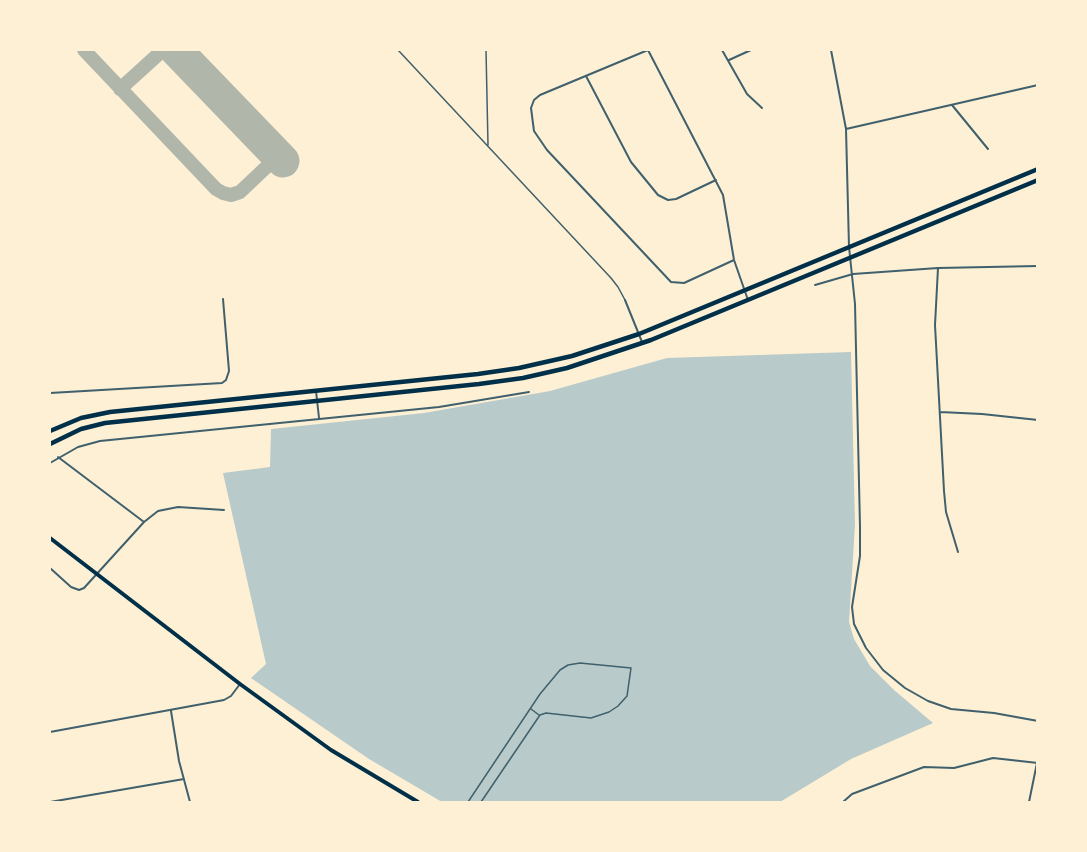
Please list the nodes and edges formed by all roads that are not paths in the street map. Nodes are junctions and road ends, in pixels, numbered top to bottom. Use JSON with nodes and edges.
{"nodes":[{"id":1,"x":398,"y":50,"type":"edge"},
{"id":2,"x":486,"y":50,"type":"edge"},
{"id":3,"x":648,"y":50,"type":"edge"},
{"id":4,"x":722,"y":50,"type":"edge"},
{"id":5,"x":751,"y":50,"type":"edge"},
{"id":6,"x":831,"y":50,"type":"edge"},
{"id":7,"x":728,"y":60,"type":"junction"},
{"id":8,"x":586,"y":76,"type":"junction"},
{"id":9,"x":1038,"y":85,"type":"edge"},
{"id":10,"x":952,"y":105,"type":"junction"},
{"id":11,"x":762,"y":108,"type":"dead end"},
{"id":12,"x":846,"y":129,"type":"junction"},
{"id":13,"x":488,"y":146,"type":"junction"},
{"id":14,"x":988,"y":149,"type":"dead end"},
{"id":15,"x":1038,"y":169,"type":"edge"},
{"id":16,"x":716,"y":180,"type":"junction"},
{"id":17,"x":1038,"y":180,"type":"edge"},
{"id":18,"x":849,"y":247,"type":"junction"},
{"id":19,"x":850,"y":258,"type":"junction"},
{"id":20,"x":734,"y":260,"type":"junction"},
{"id":21,"x":1038,"y":266,"type":"edge"},
{"id":22,"x":938,"y":268,"type":"junction"},
{"id":23,"x":853,"y":274,"type":"junction"},
{"id":24,"x":815,"y":285,"type":"dead end"},
{"id":25,"x":744,"y":291,"type":"junction"},
{"id":26,"x":223,"y":299,"type":"dead end"},
{"id":27,"x":625,"y":300,"type":"joint"},
{"id":28,"x":748,"y":300,"type":"junction"},
{"id":29,"x":639,"y":334,"type":"junction"},
{"id":30,"x":642,"y":344,"type":"junction"},
{"id":31,"x":316,"y":391,"type":"junction"},
{"id":32,"x":529,"y":392,"type":"dead end"},
{"id":33,"x":50,"y":393,"type":"edge"},
{"id":34,"x":317,"y":401,"type":"junction"},
{"id":35,"x":940,"y":412,"type":"junction"},
{"id":36,"x":319,"y":419,"type":"junction"},
{"id":37,"x":1038,"y":420,"type":"edge"},
{"id":38,"x":50,"y":431,"type":"edge"},
{"id":39,"x":50,"y":444,"type":"edge"},
{"id":40,"x":58,"y":457,"type":"junction"},
{"id":41,"x":50,"y":463,"type":"edge"},
{"id":42,"x":224,"y":510,"type":"dead end"},
{"id":43,"x":144,"y":522,"type":"junction"},
{"id":44,"x":50,"y":538,"type":"edge"},
{"id":45,"x":957,"y":552,"type":"dead end"},
{"id":46,"x":50,"y":568,"type":"edge"},
{"id":47,"x":54,"y":572,"type":"junction"},
{"id":48,"x":97,"y":575,"type":"junction"},
{"id":49,"x":50,"y":577,"type":"edge"},
{"id":50,"x":240,"y":684,"type":"junction"},
{"id":51,"x":531,"y":708,"type":"junction"},
{"id":52,"x":171,"y":710,"type":"junction"},
{"id":53,"x":540,"y":716,"type":"junction"},
{"id":54,"x":1038,"y":722,"type":"edge"},
{"id":55,"x":50,"y":732,"type":"edge"},
{"id":56,"x":1038,"y":758,"type":"edge"},
{"id":57,"x":1037,"y":763,"type":"edge"},
{"id":58,"x":184,"y":779,"type":"junction"},
{"id":59,"x":50,"y":802,"type":"edge"},
{"id":60,"x":190,"y":802,"type":"edge"},
{"id":61,"x":418,"y":802,"type":"edge"},
{"id":62,"x":468,"y":802,"type":"edge"},
{"id":63,"x":481,"y":802,"type":"edge"},
{"id":64,"x":843,"y":802,"type":"edge"},
{"id":65,"x":1029,"y":802,"type":"edge"}],
"edges":[{"from":1,"to":13,"type":"lane"},
{"from":2,"to":13,"type":"lane"},
{"from":3,"to":8,"type":"street"},
{"from":3,"to":16,"type":"street"},
{"from":4,"to":7,"type":"street"},
{"from":5,"to":7,"type":"street"},
{"from":6,"to":12,"type":"street"},
{"from":7,"to":11,"type":"street"},
{"from":8,"to":16,"type":"street"},
{"from":8,"to":20,"type":"street"},
{"from":9,"to":10,"type":"street"},
{"from":10,"to":12,"type":"street"},
{"from":10,"to":14,"type":"street"},
{"from":12,"to":18,"type":"street"},
{"from":13,"to":27,"type":"lane"},
{"from":15,"to":18,"type":"highway"},
{"from":16,"to":20,"type":"street"},
{"from":17,"to":19,"type":"highway"},
{"from":18,"to":19,"type":"street"},
{"from":18,"to":25,"type":"highway"},
{"from":19,"to":23,"type":"street"},
{"from":19,"to":28,"type":"highway"},
{"from":20,"to":25,"type":"street"},
{"from":21,"to":22,"type":"street"},
{"from":22,"to":23,"type":"street"},
{"from":22,"to":35,"type":"street"},
{"from":23,"to":24,"type":"street"},
{"from":23,"to":54,"type":"street"},
{"from":25,"to":28,"type":"street"},
{"from":25,"to":29,"type":"highway"},
{"from":26,"to":33,"type":"street"},
{"from":27,"to":29,"type":"street"},
{"from":28,"to":30,"type":"highway"},
{"from":29,"to":30,"type":"street"},
{"from":29,"to":31,"type":"highway"},
{"from":30,"to":34,"type":"highway"},
{"from":31,"to":34,"type":"street"},
{"from":31,"to":38,"type":"highway"},
{"from":32,"to":36,"type":"street"},
{"from":34,"to":36,"type":"street"},
{"from":34,"to":39,"type":"highway"},
{"from":35,"to":37,"type":"street"},
{"from":35,"to":45,"type":"street"},
{"from":36,"to":40,"type":"street"},
{"from":40,"to":41,"type":"street"},
{"from":40,"to":43,"type":"street"},
{"from":42,"to":43,"type":"street"},
{"from":43,"to":48,"type":"street"},
{"from":44,"to":48,"type":"main road"},
{"from":46,"to":47,"type":"street"},
{"from":47,"to":48,"type":"street"},
{"from":47,"to":49,"type":"street"},
{"from":48,"to":50,"type":"main road"},
{"from":50,"to":52,"type":"street"},
{"from":50,"to":61,"type":"main road"},
{"from":51,"to":53,"type":"lane"},
{"from":51,"to":53,"type":"lane"},
{"from":51,"to":62,"type":"lane"},
{"from":52,"to":55,"type":"street"},
{"from":52,"to":58,"type":"street"},
{"from":53,"to":63,"type":"lane"},
{"from":56,"to":57,"type":"street"},
{"from":57,"to":64,"type":"street"},
{"from":57,"to":65,"type":"street"},
{"from":58,"to":59,"type":"street"},
{"from":58,"to":60,"type":"street"}]}
